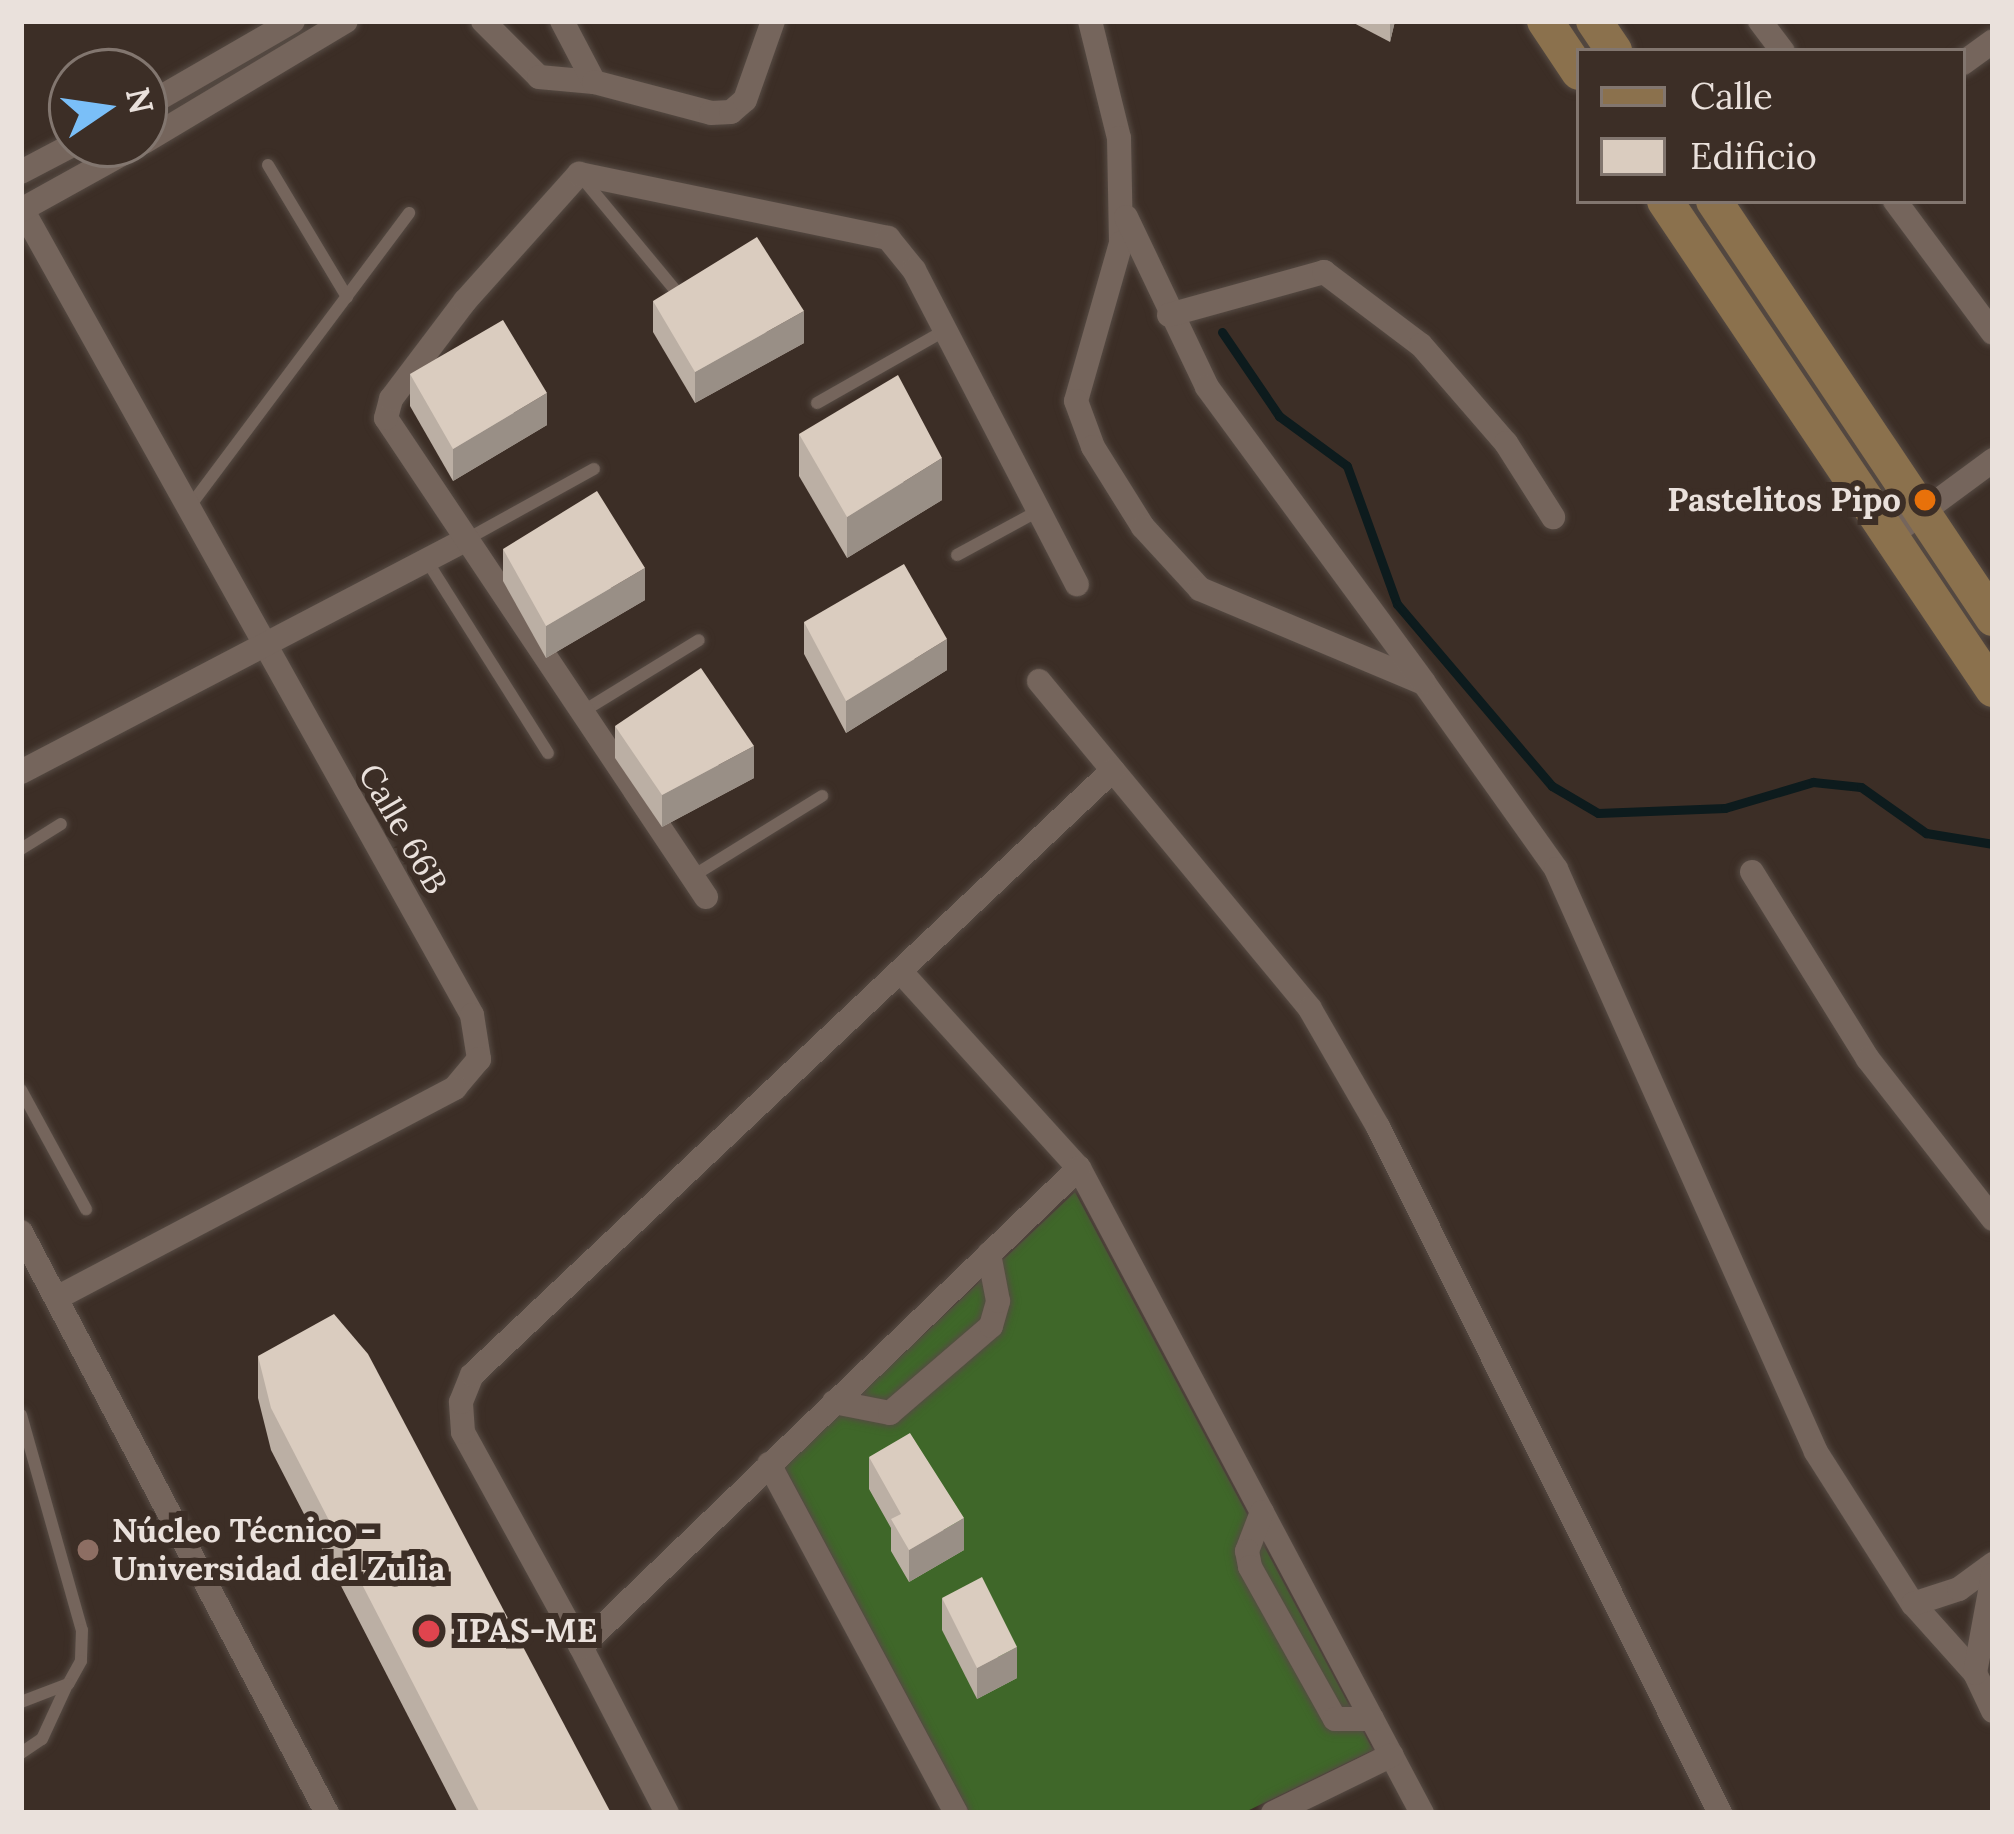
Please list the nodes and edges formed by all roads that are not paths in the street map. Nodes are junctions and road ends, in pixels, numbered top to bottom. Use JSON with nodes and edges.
{"nodes":[{"id":1,"x":293,"y":21,"type":"edge"},
{"id":2,"x":346,"y":21,"type":"edge"},
{"id":3,"x":483,"y":21,"type":"edge"},
{"id":4,"x":562,"y":21,"type":"edge"},
{"id":5,"x":773,"y":21,"type":"edge"},
{"id":6,"x":1090,"y":21,"type":"edge"},
{"id":7,"x":1545,"y":21,"type":"edge"},
{"id":8,"x":1594,"y":21,"type":"edge"},
{"id":9,"x":1760,"y":21,"type":"edge"},
{"id":10,"x":1993,"y":41,"type":"edge"},
{"id":11,"x":1612,"y":48,"type":"edge"},
{"id":12,"x":1781,"y":48,"type":"edge"},
{"id":13,"x":1966,"y":61,"type":"edge"},
{"id":14,"x":1576,"y":68,"type":"edge"},
{"id":15,"x":593,"y":82,"type":"junction"},
{"id":16,"x":168,"y":93,"type":"edge"},
{"id":17,"x":168,"y":127,"type":"edge"},
{"id":18,"x":48,"y":158,"type":"edge"},
{"id":19,"x":268,"y":164,"type":"dead end"},
{"id":20,"x":97,"y":168,"type":"edge"},
{"id":21,"x":21,"y":172,"type":"edge"},
{"id":22,"x":578,"y":174,"type":"junction"},
{"id":23,"x":1120,"y":202,"type":"junction"},
{"id":24,"x":1667,"y":204,"type":"edge"},
{"id":25,"x":1716,"y":204,"type":"edge"},
{"id":26,"x":1897,"y":204,"type":"edge"},
{"id":27,"x":22,"y":210,"type":"edge"},
{"id":28,"x":409,"y":213,"type":"dead end"},
{"id":29,"x":680,"y":296,"type":"edge"},
{"id":30,"x":347,"y":298,"type":"junction"},
{"id":31,"x":1168,"y":315,"type":"junction"},
{"id":32,"x":946,"y":330,"type":"junction"},
{"id":33,"x":1993,"y":333,"type":"edge"},
{"id":34,"x":817,"y":403,"type":"dead end"},
{"id":35,"x":1993,"y":460,"type":"edge"},
{"id":36,"x":594,"y":469,"type":"dead end"},
{"id":37,"x":187,"y":511,"type":"junction"},
{"id":38,"x":1040,"y":511,"type":"junction"},
{"id":39,"x":1924,"y":515,"type":"junction"},
{"id":40,"x":1553,"y":517,"type":"dead end"},
{"id":41,"x":1890,"y":536,"type":"junction"},
{"id":42,"x":467,"y":538,"type":"junction"},
{"id":43,"x":957,"y":555,"type":"dead end"},
{"id":44,"x":427,"y":561,"type":"junction"},
{"id":45,"x":1077,"y":584,"type":"dead end"},
{"id":46,"x":1993,"y":618,"type":"edge"},
{"id":47,"x":699,"y":640,"type":"dead end"},
{"id":48,"x":260,"y":646,"type":"junction"},
{"id":49,"x":1039,"y":681,"type":"dead end"},
{"id":50,"x":1424,"y":683,"type":"junction"},
{"id":51,"x":1993,"y":689,"type":"edge"},
{"id":52,"x":581,"y":712,"type":"junction"},
{"id":53,"x":548,"y":753,"type":"dead end"},
{"id":54,"x":1113,"y":770,"type":"junction"},
{"id":55,"x":21,"y":772,"type":"edge"},
{"id":56,"x":822,"y":796,"type":"dead end"},
{"id":57,"x":62,"y":824,"type":"dead end"},
{"id":58,"x":21,"y":849,"type":"edge"},
{"id":59,"x":1752,"y":872,"type":"dead end"},
{"id":60,"x":699,"y":887,"type":"joint"},
{"id":61,"x":901,"y":972,"type":"junction"},
{"id":62,"x":21,"y":1090,"type":"edge"},
{"id":63,"x":1079,"y":1168,"type":"junction"},
{"id":64,"x":86,"y":1209,"type":"dead end"},
{"id":65,"x":1993,"y":1219,"type":"edge"},
{"id":66,"x":21,"y":1232,"type":"edge"},
{"id":67,"x":989,"y":1254,"type":"junction"},
{"id":68,"x":57,"y":1298,"type":"junction"},
{"id":69,"x":834,"y":1402,"type":"junction"},
{"id":70,"x":21,"y":1414,"type":"edge"},
{"id":71,"x":769,"y":1464,"type":"junction"},
{"id":72,"x":1262,"y":1512,"type":"junction"},
{"id":73,"x":1993,"y":1564,"type":"edge"},
{"id":74,"x":1993,"y":1575,"type":"edge"},
{"id":75,"x":1913,"y":1604,"type":"junction"},
{"id":76,"x":581,"y":1647,"type":"junction"},
{"id":77,"x":1975,"y":1672,"type":"junction"},
{"id":78,"x":68,"y":1684,"type":"junction"},
{"id":79,"x":21,"y":1702,"type":"edge"},
{"id":80,"x":1993,"y":1711,"type":"edge"},
{"id":81,"x":1372,"y":1719,"type":"junction"},
{"id":82,"x":21,"y":1753,"type":"edge"},
{"id":83,"x":1392,"y":1755,"type":"junction"},
{"id":84,"x":327,"y":1813,"type":"edge"},
{"id":85,"x":667,"y":1813,"type":"edge"},
{"id":86,"x":956,"y":1813,"type":"edge"},
{"id":87,"x":1273,"y":1813,"type":"edge"},
{"id":88,"x":1422,"y":1813,"type":"edge"},
{"id":89,"x":1720,"y":1813,"type":"edge"}],
"edges":[{"from":1,"to":16,"type":"street"},
{"from":2,"to":17,"type":"street"},
{"from":3,"to":15,"type":"street"},
{"from":4,"to":15,"type":"street"},
{"from":5,"to":15,"type":"street"},
{"from":6,"to":23,"type":"street"},
{"from":7,"to":14,"type":"street"},
{"from":8,"to":11,"type":"street"},
{"from":9,"to":12,"type":"street"},
{"from":10,"to":13,"type":"street"},
{"from":18,"to":21,"type":"street"},
{"from":19,"to":30,"type":"lane"},
{"from":20,"to":27,"type":"street"},
{"from":22,"to":29,"type":"lane"},
{"from":22,"to":32,"type":"street"},
{"from":22,"to":42,"type":"street"},
{"from":23,"to":31,"type":"street"},
{"from":23,"to":50,"type":"street"},
{"from":24,"to":41,"type":"street"},
{"from":25,"to":39,"type":"street"},
{"from":26,"to":33,"type":"street"},
{"from":27,"to":37,"type":"street","name":"Calle 66B"},
{"from":28,"to":30,"type":"lane"},
{"from":30,"to":37,"type":"lane"},
{"from":31,"to":40,"type":"street"},
{"from":31,"to":50,"type":"street"},
{"from":32,"to":34,"type":"lane"},
{"from":32,"to":38,"type":"street"},
{"from":35,"to":39,"type":"street"},
{"from":36,"to":42,"type":"lane"},
{"from":37,"to":48,"type":"street","name":"Calle 66B"},
{"from":38,"to":43,"type":"lane"},
{"from":38,"to":45,"type":"street"},
{"from":39,"to":41,"type":"street"},
{"from":39,"to":46,"type":"street"},
{"from":41,"to":51,"type":"street"},
{"from":42,"to":44,"type":"street"},
{"from":42,"to":52,"type":"street"},
{"from":44,"to":48,"type":"street"},
{"from":44,"to":53,"type":"lane"},
{"from":47,"to":52,"type":"lane"},
{"from":48,"to":55,"type":"street"},
{"from":48,"to":68,"type":"street","name":"Calle 66B"},
{"from":49,"to":54,"type":"street"},
{"from":50,"to":75,"type":"street"},
{"from":52,"to":60,"type":"street"},
{"from":54,"to":61,"type":"street"},
{"from":54,"to":89,"type":"street"},
{"from":56,"to":60,"type":"lane"},
{"from":57,"to":58,"type":"lane"},
{"from":59,"to":65,"type":"street"},
{"from":61,"to":63,"type":"street"},
{"from":61,"to":76,"type":"street"},
{"from":62,"to":64,"type":"lane"},
{"from":63,"to":67,"type":"street"},
{"from":63,"to":72,"type":"street"},
{"from":66,"to":68,"type":"street"},
{"from":67,"to":69,"type":"street"},
{"from":67,"to":69,"type":"street"},
{"from":68,"to":84,"type":"street"},
{"from":69,"to":71,"type":"street"},
{"from":70,"to":78,"type":"lane"},
{"from":71,"to":76,"type":"street"},
{"from":71,"to":86,"type":"street"},
{"from":72,"to":81,"type":"street"},
{"from":72,"to":81,"type":"street"},
{"from":73,"to":75,"type":"street"},
{"from":74,"to":77,"type":"street"},
{"from":75,"to":77,"type":"street"},
{"from":76,"to":85,"type":"street"},
{"from":77,"to":80,"type":"street"},
{"from":78,"to":79,"type":"lane"},
{"from":78,"to":82,"type":"lane"},
{"from":81,"to":83,"type":"street"},
{"from":83,"to":87,"type":"street"},
{"from":83,"to":88,"type":"street"}]}
